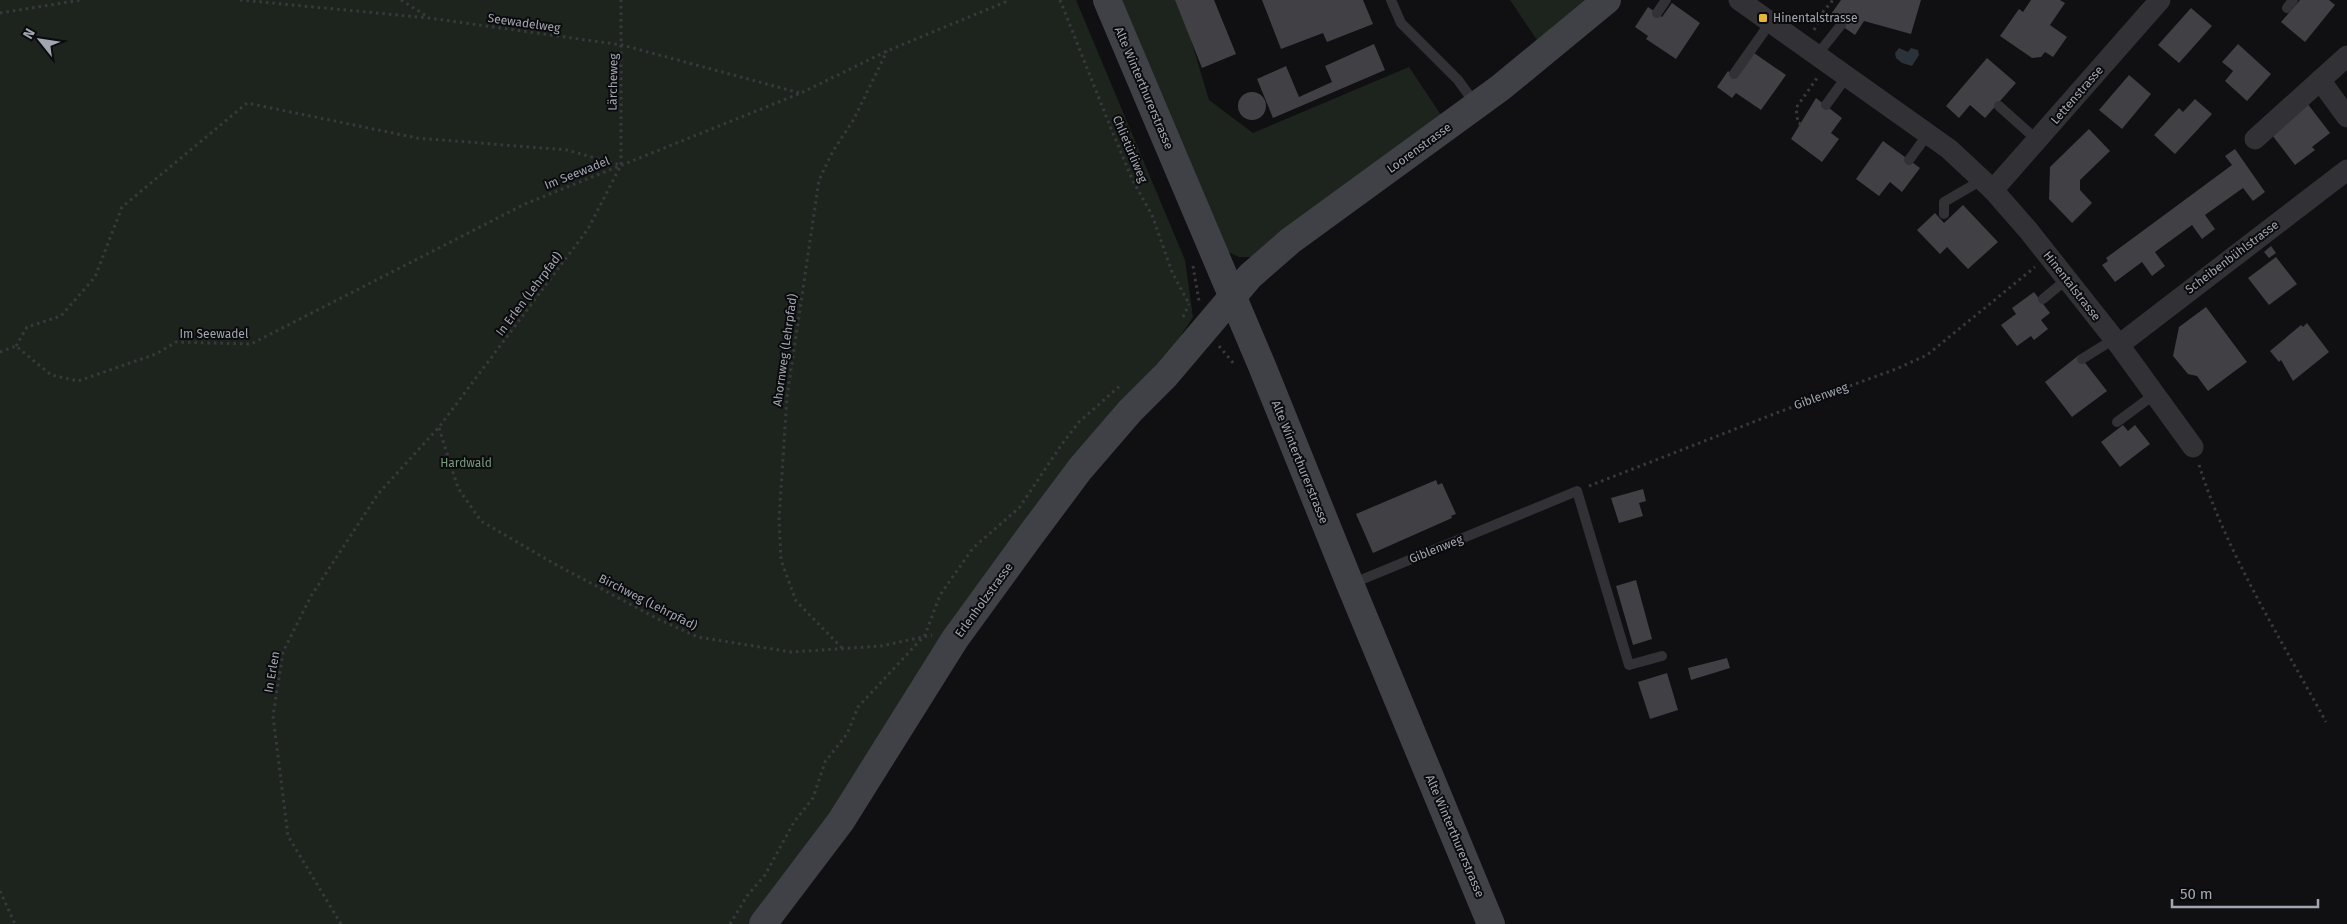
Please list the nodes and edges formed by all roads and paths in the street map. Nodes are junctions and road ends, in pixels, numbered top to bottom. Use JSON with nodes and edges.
{"nodes":[{"id":1,"x":81,"y":0,"type":"edge"},
{"id":2,"x":240,"y":0,"type":"edge"},
{"id":3,"x":401,"y":0,"type":"edge"},
{"id":4,"x":620,"y":0,"type":"edge"},
{"id":5,"x":1010,"y":0,"type":"edge"},
{"id":6,"x":1060,"y":0,"type":"edge"},
{"id":7,"x":1107,"y":0,"type":"edge"},
{"id":8,"x":1391,"y":0,"type":"edge"},
{"id":9,"x":1607,"y":0,"type":"edge"},
{"id":10,"x":1666,"y":0,"type":"edge"},
{"id":11,"x":1739,"y":0,"type":"edge"},
{"id":12,"x":1833,"y":0,"type":"edge"},
{"id":13,"x":2160,"y":0,"type":"edge"},
{"id":14,"x":0,"y":13,"type":"edge"},
{"id":15,"x":1657,"y":13,"type":"dead end"},
{"id":16,"x":429,"y":18,"type":"junction"},
{"id":17,"x":1770,"y":23,"type":"junction"},
{"id":18,"x":1841,"y":25,"type":"dead end"},
{"id":19,"x":1814,"y":33,"type":"dead end"},
{"id":20,"x":622,"y":45,"type":"junction"},
{"id":21,"x":887,"y":51,"type":"junction"},
{"id":22,"x":2347,"y":56,"type":"edge"},
{"id":23,"x":1820,"y":63,"type":"junction"},
{"id":24,"x":1734,"y":74,"type":"dead end"},
{"id":25,"x":1847,"y":76,"type":"junction"},
{"id":26,"x":2320,"y":80,"type":"junction"},
{"id":27,"x":801,"y":93,"type":"junction"},
{"id":28,"x":1826,"y":105,"type":"dead end"},
{"id":29,"x":1476,"y":106,"type":"junction"},
{"id":30,"x":1999,"y":106,"type":"dead end"},
{"id":31,"x":2347,"y":117,"type":"edge"},
{"id":32,"x":1800,"y":124,"type":"dead end"},
{"id":33,"x":1928,"y":134,"type":"junction"},
{"id":34,"x":2255,"y":139,"type":"dead end"},
{"id":35,"x":2037,"y":140,"type":"junction"},
{"id":36,"x":1909,"y":160,"type":"dead end"},
{"id":37,"x":621,"y":165,"type":"junction"},
{"id":38,"x":2347,"y":170,"type":"edge"},
{"id":39,"x":1987,"y":185,"type":"junction"},
{"id":40,"x":1944,"y":214,"type":"dead end"},
{"id":41,"x":2042,"y":262,"type":"dead end"},
{"id":42,"x":2067,"y":279,"type":"junction"},
{"id":43,"x":1233,"y":296,"type":"junction"},
{"id":44,"x":2043,"y":299,"type":"dead end"},
{"id":45,"x":1189,"y":304,"type":"dead end"},
{"id":46,"x":2116,"y":342,"type":"junction"},
{"id":47,"x":16,"y":346,"type":"junction"},
{"id":48,"x":0,"y":352,"type":"edge"},
{"id":49,"x":2082,"y":359,"type":"dead end"},
{"id":50,"x":2155,"y":394,"type":"junction"},
{"id":51,"x":2117,"y":422,"type":"dead end"},
{"id":52,"x":439,"y":427,"type":"junction"},
{"id":53,"x":2193,"y":447,"type":"joint"},
{"id":54,"x":1577,"y":491,"type":"junction"},
{"id":55,"x":1350,"y":584,"type":"junction"},
{"id":56,"x":925,"y":635,"type":"junction"},
{"id":57,"x":955,"y":639,"type":"junction"},
{"id":58,"x":842,"y":648,"type":"junction"},
{"id":59,"x":1662,"y":656,"type":"dead end"},
{"id":60,"x":2326,"y":722,"type":"dead end"},
{"id":61,"x":0,"y":890,"type":"edge"},
{"id":62,"x":15,"y":924,"type":"edge"},
{"id":63,"x":341,"y":924,"type":"edge"},
{"id":64,"x":730,"y":924,"type":"edge"},
{"id":65,"x":763,"y":924,"type":"edge"},
{"id":66,"x":1492,"y":924,"type":"edge"}],
"edges":[{"from":1,"to":14,"type":"path"},
{"from":2,"to":16,"type":"path","name":"Seewadelweg"},
{"from":3,"to":16,"type":"path"},
{"from":4,"to":20,"type":"path","name":"Lärcheweg"},
{"from":5,"to":21,"type":"path","name":"Im Seewadel"},
{"from":6,"to":45,"type":"path","name":"Chlietürliweg"},
{"from":7,"to":43,"type":"street","name":"Alte Winterthurerstrasse"},
{"from":8,"to":29,"type":"lane"},
{"from":9,"to":29,"type":"street","name":"Loorenstrasse"},
{"from":10,"to":15,"type":"lane"},
{"from":11,"to":17,"type":"street","name":"Hinentalstrasse"},
{"from":12,"to":19,"type":"path"},
{"from":13,"to":35,"type":"street","name":"Lettenstrasse"},
{"from":16,"to":20,"type":"path","name":"Seewadelweg"},
{"from":17,"to":23,"type":"street","name":"Hinentalstrasse"},
{"from":17,"to":24,"type":"lane"},
{"from":18,"to":23,"type":"lane"},
{"from":20,"to":27,"type":"path","name":"Seewadelweg"},
{"from":20,"to":37,"type":"path","name":"Lärcheweg"},
{"from":21,"to":27,"type":"path","name":"Im Seewadel"},
{"from":21,"to":58,"type":"path","name":"Ahornweg (Lehrpfad)"},
{"from":22,"to":26,"type":"street"},
{"from":23,"to":25,"type":"street","name":"Hinentalstrasse"},
{"from":23,"to":32,"type":"path"},
{"from":25,"to":28,"type":"lane"},
{"from":25,"to":33,"type":"street","name":"Hinentalstrasse"},
{"from":26,"to":31,"type":"street"},
{"from":26,"to":34,"type":"street"},
{"from":27,"to":37,"type":"path","name":"Im Seewadel"},
{"from":29,"to":43,"type":"street","name":"Loorenstrasse"},
{"from":30,"to":35,"type":"lane"},
{"from":33,"to":36,"type":"lane"},
{"from":33,"to":39,"type":"street","name":"Hinentalstrasse"},
{"from":35,"to":39,"type":"street","name":"Lettenstrasse"},
{"from":37,"to":47,"type":"path","name":"Im Seewadel"},
{"from":37,"to":47,"type":"path"},
{"from":37,"to":52,"type":"path","name":"In Erlen (Lehrpfad)"},
{"from":38,"to":46,"type":"street","name":"Scheibenbühlstrasse"},
{"from":39,"to":40,"type":"lane"},
{"from":39,"to":42,"type":"street","name":"Hinentalstrasse"},
{"from":41,"to":54,"type":"path","name":"Giblenweg"},
{"from":42,"to":44,"type":"lane"},
{"from":42,"to":46,"type":"street","name":"Hinentalstrasse"},
{"from":43,"to":55,"type":"street","name":"Alte Winterthurerstrasse"},
{"from":43,"to":57,"type":"street","name":"Erlenholzstrasse"},
{"from":46,"to":49,"type":"lane"},
{"from":46,"to":50,"type":"street","name":"Hinentalstrasse"},
{"from":47,"to":48,"type":"path"},
{"from":50,"to":51,"type":"lane"},
{"from":50,"to":53,"type":"street","name":"Hinentalstrasse"},
{"from":52,"to":58,"type":"path","name":"Birchweg (Lehrpfad)"},
{"from":52,"to":63,"type":"path","name":"In Erlen"},
{"from":53,"to":60,"type":"path"},
{"from":54,"to":55,"type":"lane","name":"Giblenweg"},
{"from":54,"to":59,"type":"lane"},
{"from":55,"to":66,"type":"street","name":"Alte Winterthurerstrasse"},
{"from":56,"to":57,"type":"path","name":"Birchweg (Lehrpfad)"},
{"from":56,"to":58,"type":"path","name":"Birchweg (Lehrpfad)"},
{"from":56,"to":64,"type":"path"},
{"from":57,"to":65,"type":"street","name":"Erlenholzstrasse"},
{"from":61,"to":62,"type":"path"}]}
